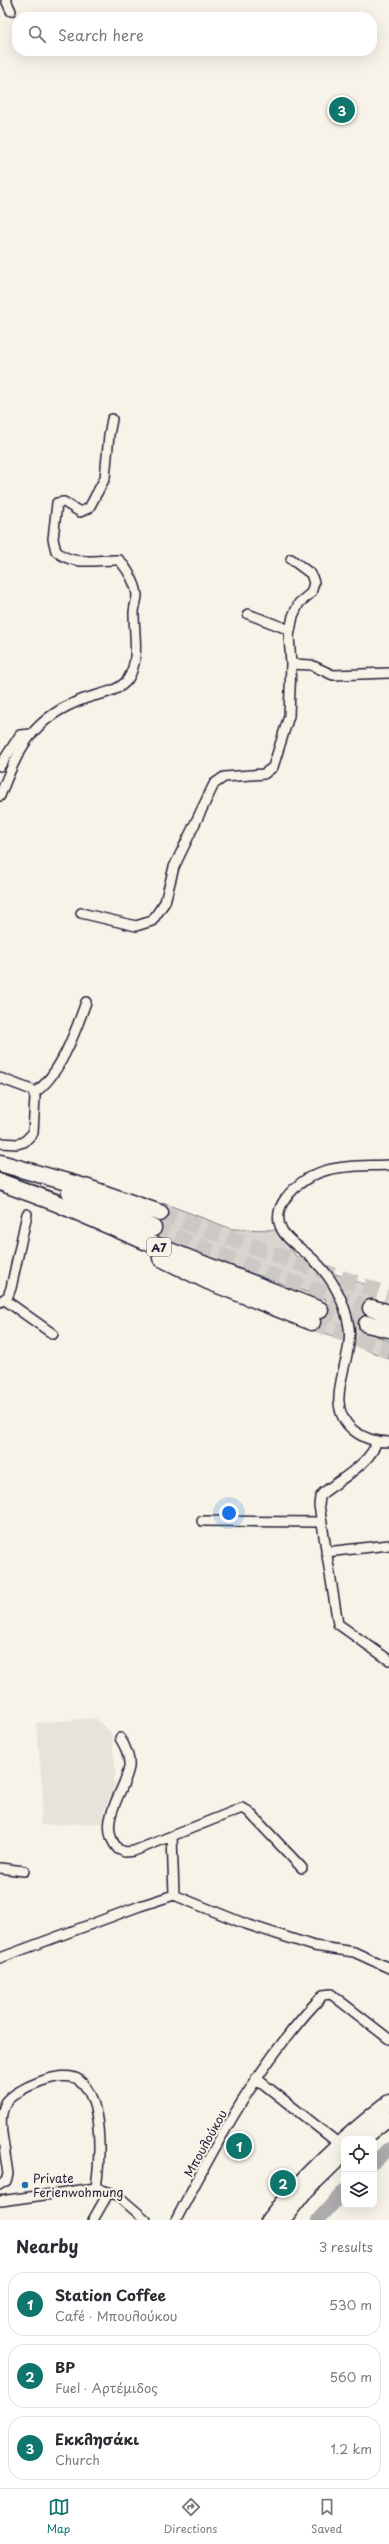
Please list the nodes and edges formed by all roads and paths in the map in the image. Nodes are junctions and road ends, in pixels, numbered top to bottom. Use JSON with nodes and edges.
{"nodes":[{"id":1,"x":6,"y":0,"type":"edge"},
{"id":2,"x":11,"y":11,"type":"dead end"},
{"id":3,"x":112,"y":419,"type":"dead end"},
{"id":4,"x":291,"y":559,"type":"dead end"},
{"id":5,"x":248,"y":614,"type":"dead end"},
{"id":6,"x":290,"y":630,"type":"junction"},
{"id":7,"x":291,"y":664,"type":"junction"},
{"id":8,"x":389,"y":673,"type":"edge"},
{"id":9,"x":31,"y":734,"type":"junction"},
{"id":10,"x":0,"y":766,"type":"edge"},
{"id":11,"x":0,"y":796,"type":"edge"},
{"id":12,"x":81,"y":913,"type":"dead end"},
{"id":13,"x":86,"y":1002,"type":"dead end"},
{"id":14,"x":0,"y":1078,"type":"edge"},
{"id":15,"x":34,"y":1093,"type":"junction"},
{"id":16,"x":0,"y":1143,"type":"edge"},
{"id":17,"x":0,"y":1164,"type":"edge"},
{"id":18,"x":389,"y":1165,"type":"edge"},
{"id":19,"x":0,"y":1183,"type":"edge"},
{"id":20,"x":160,"y":1213,"type":"tunnel mouth"},
{"id":21,"x":26,"y":1214,"type":"dead end"},
{"id":22,"x":153,"y":1228,"type":"tunnel mouth"},
{"id":23,"x":2,"y":1301,"type":"edge"},
{"id":24,"x":389,"y":1313,"type":"edge"},
{"id":25,"x":316,"y":1316,"type":"tunnel mouth"},
{"id":26,"x":389,"y":1329,"type":"edge"},
{"id":27,"x":53,"y":1334,"type":"dead end"},
{"id":28,"x":376,"y":1441,"type":"junction"},
{"id":29,"x":389,"y":1442,"type":"edge"},
{"id":30,"x":202,"y":1521,"type":"dead end"},
{"id":31,"x":322,"y":1522,"type":"junction"},
{"id":32,"x":389,"y":1545,"type":"edge"},
{"id":33,"x":326,"y":1552,"type":"junction"},
{"id":34,"x":389,"y":1660,"type":"edge"},
{"id":35,"x":120,"y":1738,"type":"dead end"},
{"id":36,"x":172,"y":1836,"type":"junction"},
{"id":37,"x":0,"y":1868,"type":"edge"},
{"id":38,"x":302,"y":1868,"type":"dead end"},
{"id":39,"x":24,"y":1871,"type":"dead end"},
{"id":40,"x":174,"y":1895,"type":"junction"},
{"id":41,"x":0,"y":1958,"type":"edge"},
{"id":42,"x":389,"y":1968,"type":"edge"},
{"id":43,"x":389,"y":2039,"type":"edge"},
{"id":44,"x":256,"y":2078,"type":"junction"},
{"id":45,"x":389,"y":2102,"type":"edge"},
{"id":46,"x":389,"y":2118,"type":"edge"},
{"id":47,"x":354,"y":2136,"type":"edge"},
{"id":48,"x":366,"y":2136,"type":"edge"},
{"id":49,"x":1,"y":2140,"type":"edge"},
{"id":50,"x":341,"y":2149,"type":"edge"},
{"id":51,"x":0,"y":2184,"type":"edge"},
{"id":52,"x":96,"y":2188,"type":"junction"},
{"id":53,"x":109,"y":2192,"type":"junction"},
{"id":54,"x":0,"y":2201,"type":"edge"},
{"id":55,"x":94,"y":2220,"type":"edge"},
{"id":56,"x":146,"y":2220,"type":"edge"},
{"id":57,"x":176,"y":2220,"type":"edge"},
{"id":58,"x":268,"y":2220,"type":"edge"},
{"id":59,"x":283,"y":2220,"type":"edge"}],
"edges":[{"from":1,"to":2,"type":"street"},
{"from":3,"to":9,"type":"street"},
{"from":4,"to":6,"type":"street"},
{"from":5,"to":6,"type":"street"},
{"from":6,"to":7,"type":"street"},
{"from":7,"to":8,"type":"street"},
{"from":7,"to":12,"type":"street"},
{"from":9,"to":10,"type":"street"},
{"from":9,"to":11,"type":"street"},
{"from":13,"to":15,"type":"street"},
{"from":14,"to":15,"type":"street"},
{"from":15,"to":16,"type":"street"},
{"from":17,"to":20,"type":"highway"},
{"from":17,"to":22,"type":"highway","number":"Α7"},
{"from":18,"to":28,"type":"street"},
{"from":19,"to":25,"type":"highway"},
{"from":21,"to":23,"type":"street"},
{"from":23,"to":27,"type":"street"},
{"from":24,"to":26,"type":"highway"},
{"from":28,"to":29,"type":"street"},
{"from":28,"to":31,"type":"street"},
{"from":30,"to":31,"type":"street"},
{"from":31,"to":33,"type":"street"},
{"from":32,"to":33,"type":"street"},
{"from":33,"to":34,"type":"street"},
{"from":35,"to":36,"type":"street"},
{"from":36,"to":38,"type":"street"},
{"from":36,"to":40,"type":"street"},
{"from":37,"to":39,"type":"street"},
{"from":40,"to":41,"type":"street"},
{"from":40,"to":42,"type":"street"},
{"from":43,"to":44,"type":"street","name":"Μπουλούκου"},
{"from":44,"to":50,"type":"street"},
{"from":44,"to":57,"type":"street","name":"Μπουλούκου"},
{"from":45,"to":47,"type":"main road"},
{"from":46,"to":48,"type":"main road"},
{"from":49,"to":51,"type":"street"},
{"from":49,"to":52,"type":"street"},
{"from":50,"to":58,"type":"main road"},
{"from":50,"to":59,"type":"main road"},
{"from":52,"to":53,"type":"street"},
{"from":52,"to":54,"type":"street"},
{"from":53,"to":55,"type":"street"},
{"from":53,"to":56,"type":"street"}]}
